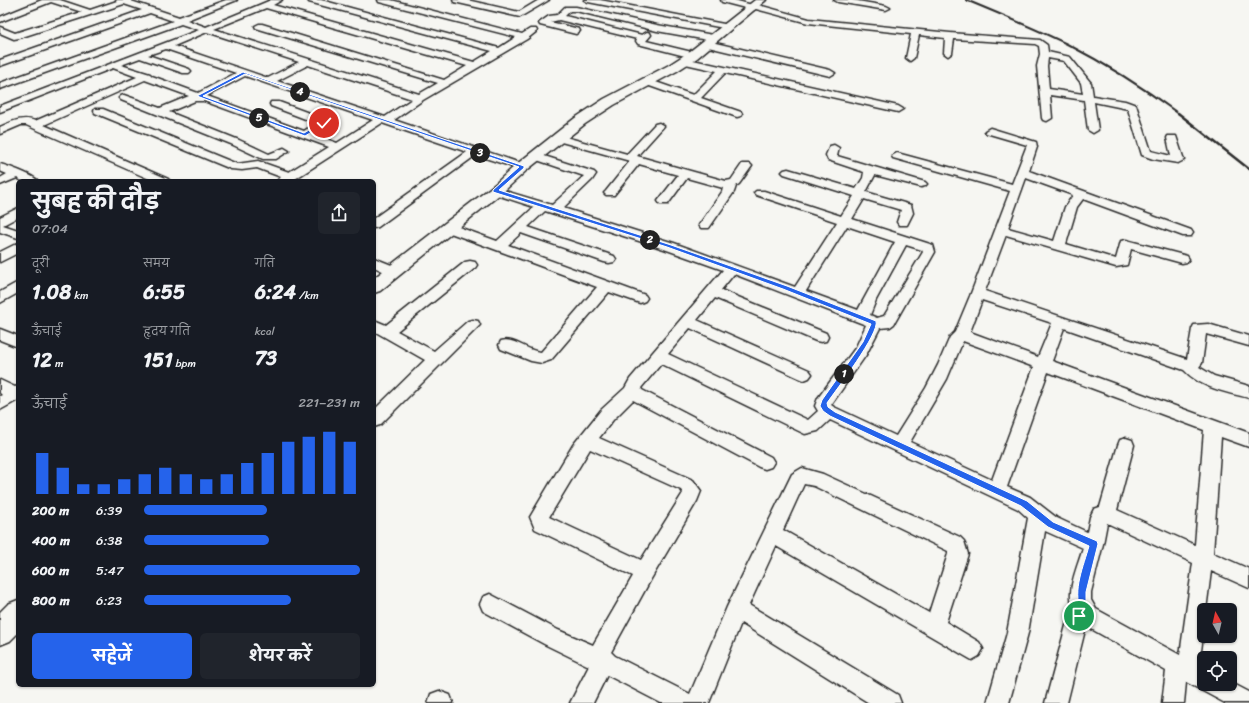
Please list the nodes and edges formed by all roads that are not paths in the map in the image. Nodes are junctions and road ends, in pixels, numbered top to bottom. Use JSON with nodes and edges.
{"nodes":[{"id":1,"x":51,"y":0,"type":"edge"},
{"id":2,"x":124,"y":0,"type":"edge"},
{"id":3,"x":278,"y":0,"type":"edge"},
{"id":4,"x":312,"y":0,"type":"edge"},
{"id":5,"x":382,"y":0,"type":"edge"},
{"id":6,"x":458,"y":0,"type":"edge"},
{"id":7,"x":534,"y":0,"type":"edge"},
{"id":8,"x":588,"y":0,"type":"edge"},
{"id":9,"x":725,"y":0,"type":"edge"},
{"id":10,"x":838,"y":0,"type":"edge"},
{"id":11,"x":226,"y":1,"type":"edge"},
{"id":12,"x":544,"y":1,"type":"edge"},
{"id":13,"x":429,"y":3,"type":"dead end"},
{"id":14,"x":756,"y":4,"type":"edge"},
{"id":15,"x":265,"y":5,"type":"junction"},
{"id":16,"x":8,"y":8,"type":"dead end"},
{"id":17,"x":417,"y":8,"type":"junction"},
{"id":18,"x":886,"y":8,"type":"dead end"},
{"id":19,"x":150,"y":10,"type":"junction"},
{"id":20,"x":177,"y":10,"type":"dead end"},
{"id":21,"x":23,"y":11,"type":"junction"},
{"id":22,"x":251,"y":11,"type":"junction"},
{"id":23,"x":90,"y":12,"type":"junction"},
{"id":24,"x":164,"y":15,"type":"junction"},
{"id":25,"x":561,"y":18,"type":"junction"},
{"id":26,"x":0,"y":20,"type":"edge"},
{"id":27,"x":180,"y":20,"type":"junction"},
{"id":28,"x":392,"y":21,"type":"junction"},
{"id":29,"x":258,"y":26,"type":"dead end"},
{"id":30,"x":729,"y":27,"type":"junction"},
{"id":31,"x":657,"y":28,"type":"junction"},
{"id":32,"x":0,"y":30,"type":"edge"},
{"id":33,"x":205,"y":30,"type":"junction"},
{"id":34,"x":533,"y":31,"type":"dead end"},
{"id":35,"x":916,"y":32,"type":"junction"},
{"id":36,"x":584,"y":33,"type":"dead end"},
{"id":37,"x":366,"y":34,"type":"junction"},
{"id":38,"x":16,"y":36,"type":"junction"},
{"id":39,"x":950,"y":36,"type":"junction"},
{"id":40,"x":524,"y":37,"type":"junction"},
{"id":41,"x":642,"y":40,"type":"junction"},
{"id":42,"x":710,"y":41,"type":"junction"},
{"id":43,"x":0,"y":42,"type":"edge"},
{"id":44,"x":627,"y":44,"type":"dead end"},
{"id":45,"x":167,"y":46,"type":"junction"},
{"id":46,"x":42,"y":48,"type":"junction"},
{"id":47,"x":334,"y":49,"type":"junction"},
{"id":48,"x":501,"y":51,"type":"junction"},
{"id":49,"x":948,"y":53,"type":"dead end"},
{"id":50,"x":1044,"y":54,"type":"junction"},
{"id":51,"x":140,"y":55,"type":"junction"},
{"id":52,"x":688,"y":58,"type":"junction"},
{"id":53,"x":910,"y":58,"type":"dead end"},
{"id":54,"x":73,"y":60,"type":"junction"},
{"id":55,"x":307,"y":62,"type":"junction"},
{"id":56,"x":0,"y":63,"type":"edge"},
{"id":57,"x":113,"y":65,"type":"junction"},
{"id":58,"x":476,"y":66,"type":"junction"},
{"id":59,"x":99,"y":70,"type":"junction"},
{"id":60,"x":722,"y":70,"type":"junction"},
{"id":61,"x":186,"y":71,"type":"dead end"},
{"id":62,"x":245,"y":72,"type":"junction"},
{"id":63,"x":830,"y":73,"type":"dead end"},
{"id":64,"x":147,"y":76,"type":"junction"},
{"id":65,"x":269,"y":81,"type":"junction"},
{"id":66,"x":647,"y":82,"type":"junction"},
{"id":67,"x":446,"y":83,"type":"junction"},
{"id":68,"x":0,"y":86,"type":"edge"},
{"id":69,"x":1044,"y":91,"type":"junction"},
{"id":70,"x":200,"y":96,"type":"junction"},
{"id":71,"x":124,"y":98,"type":"dead end"},
{"id":72,"x":420,"y":98,"type":"junction"},
{"id":73,"x":1088,"y":98,"type":"junction"},
{"id":74,"x":694,"y":99,"type":"junction"},
{"id":75,"x":275,"y":104,"type":"dead end"},
{"id":76,"x":0,"y":109,"type":"edge"},
{"id":77,"x":898,"y":109,"type":"dead end"},
{"id":78,"x":99,"y":111,"type":"dead end"},
{"id":79,"x":161,"y":112,"type":"junction"},
{"id":80,"x":737,"y":114,"type":"dead end"},
{"id":81,"x":1047,"y":118,"type":"dead end"},
{"id":82,"x":384,"y":120,"type":"junction"},
{"id":83,"x":35,"y":125,"type":"junction"},
{"id":84,"x":134,"y":125,"type":"junction"},
{"id":85,"x":658,"y":126,"type":"dead end"},
{"id":86,"x":1093,"y":130,"type":"dead end"},
{"id":87,"x":0,"y":131,"type":"edge"},
{"id":88,"x":990,"y":131,"type":"dead end"},
{"id":89,"x":305,"y":135,"type":"junction"},
{"id":90,"x":558,"y":138,"type":"junction"},
{"id":91,"x":1172,"y":138,"type":"dead end"},
{"id":92,"x":338,"y":147,"type":"junction"},
{"id":93,"x":834,"y":148,"type":"dead end"},
{"id":94,"x":284,"y":151,"type":"dead end"},
{"id":95,"x":475,"y":151,"type":"junction"},
{"id":96,"x":535,"y":156,"type":"junction"},
{"id":97,"x":897,"y":156,"type":"dead end"},
{"id":98,"x":633,"y":159,"type":"junction"},
{"id":99,"x":746,"y":166,"type":"dead end"},
{"id":100,"x":0,"y":167,"type":"edge"},
{"id":101,"x":522,"y":167,"type":"junction"},
{"id":102,"x":869,"y":170,"type":"junction"},
{"id":103,"x":788,"y":172,"type":"dead end"},
{"id":104,"x":685,"y":173,"type":"junction"},
{"id":105,"x":1022,"y":173,"type":"junction"},
{"id":106,"x":18,"y":174,"type":"junction"},
{"id":107,"x":28,"y":179,"type":"edge"},
{"id":108,"x":159,"y":179,"type":"edge"},
{"id":109,"x":287,"y":179,"type":"edge"},
{"id":110,"x":0,"y":182,"type":"edge"},
{"id":111,"x":921,"y":184,"type":"dead end"},
{"id":112,"x":730,"y":185,"type":"junction"},
{"id":113,"x":1016,"y":189,"type":"junction"},
{"id":114,"x":495,"y":191,"type":"junction"},
{"id":115,"x":610,"y":193,"type":"dead end"},
{"id":116,"x":1081,"y":193,"type":"junction"},
{"id":117,"x":760,"y":194,"type":"dead end"},
{"id":118,"x":859,"y":194,"type":"junction"},
{"id":119,"x":664,"y":201,"type":"dead end"},
{"id":120,"x":549,"y":208,"type":"junction"},
{"id":121,"x":16,"y":213,"type":"edge"},
{"id":122,"x":845,"y":221,"type":"junction"},
{"id":123,"x":0,"y":222,"type":"edge"},
{"id":124,"x":903,"y":222,"type":"dead end"},
{"id":125,"x":376,"y":223,"type":"edge"},
{"id":126,"x":705,"y":225,"type":"dead end"},
{"id":127,"x":0,"y":228,"type":"edge"},
{"id":128,"x":449,"y":228,"type":"junction"},
{"id":129,"x":519,"y":228,"type":"junction"},
{"id":130,"x":1002,"y":230,"type":"junction"},
{"id":131,"x":16,"y":233,"type":"edge"},
{"id":132,"x":1187,"y":233,"type":"dead end"},
{"id":133,"x":903,"y":239,"type":"junction"},
{"id":134,"x":499,"y":246,"type":"junction"},
{"id":135,"x":1059,"y":246,"type":"junction"},
{"id":136,"x":16,"y":248,"type":"edge"},
{"id":137,"x":0,"y":258,"type":"edge"},
{"id":138,"x":609,"y":259,"type":"dead end"},
{"id":139,"x":1182,"y":259,"type":"dead end"},
{"id":140,"x":376,"y":263,"type":"edge"},
{"id":141,"x":470,"y":264,"type":"dead end"},
{"id":142,"x":732,"y":268,"type":"junction"},
{"id":143,"x":394,"y":271,"type":"junction"},
{"id":144,"x":376,"y":285,"type":"edge"},
{"id":145,"x":606,"y":286,"type":"junction"},
{"id":146,"x":16,"y":287,"type":"edge"},
{"id":147,"x":712,"y":291,"type":"junction"},
{"id":148,"x":798,"y":292,"type":"junction"},
{"id":149,"x":977,"y":296,"type":"junction"},
{"id":150,"x":0,"y":298,"type":"edge"},
{"id":151,"x":640,"y":298,"type":"dead end"},
{"id":152,"x":868,"y":320,"type":"junction"},
{"id":153,"x":687,"y":321,"type":"junction"},
{"id":154,"x":1060,"y":321,"type":"junction"},
{"id":155,"x":473,"y":325,"type":"dead end"},
{"id":156,"x":380,"y":329,"type":"edge"},
{"id":157,"x":961,"y":335,"type":"junction"},
{"id":158,"x":821,"y":337,"type":"dead end"},
{"id":159,"x":1249,"y":341,"type":"edge"},
{"id":160,"x":506,"y":345,"type":"dead end"},
{"id":161,"x":658,"y":356,"type":"junction"},
{"id":162,"x":436,"y":359,"type":"junction"},
{"id":163,"x":1042,"y":365,"type":"junction"},
{"id":164,"x":1189,"y":366,"type":"junction"},
{"id":165,"x":804,"y":374,"type":"dead end"},
{"id":166,"x":0,"y":386,"type":"edge"},
{"id":167,"x":633,"y":390,"type":"junction"},
{"id":168,"x":1249,"y":392,"type":"edge"},
{"id":169,"x":16,"y":393,"type":"edge"},
{"id":170,"x":0,"y":404,"type":"edge"},
{"id":171,"x":828,"y":412,"type":"junction"},
{"id":172,"x":376,"y":418,"type":"edge"},
{"id":173,"x":1213,"y":426,"type":"junction"},
{"id":174,"x":587,"y":440,"type":"junction"},
{"id":175,"x":1249,"y":440,"type":"edge"},
{"id":176,"x":899,"y":445,"type":"junction"},
{"id":177,"x":1126,"y":445,"type":"dead end"},
{"id":178,"x":765,"y":462,"type":"dead end"},
{"id":179,"x":997,"y":491,"type":"junction"},
{"id":180,"x":1038,"y":514,"type":"junction"},
{"id":181,"x":1107,"y":514,"type":"junction"},
{"id":182,"x":772,"y":534,"type":"junction"},
{"id":183,"x":1094,"y":544,"type":"junction"},
{"id":184,"x":1203,"y":558,"type":"junction"},
{"id":185,"x":643,"y":574,"type":"junction"},
{"id":186,"x":1249,"y":578,"type":"edge"},
{"id":187,"x":490,"y":604,"type":"dead end"},
{"id":188,"x":737,"y":609,"type":"junction"},
{"id":189,"x":1086,"y":612,"type":"junction"},
{"id":190,"x":16,"y":616,"type":"edge"},
{"id":191,"x":934,"y":627,"type":"junction"},
{"id":192,"x":0,"y":631,"type":"edge"},
{"id":193,"x":972,"y":649,"type":"dead end"},
{"id":194,"x":603,"y":661,"type":"junction"},
{"id":195,"x":1190,"y":672,"type":"edge"},
{"id":196,"x":1224,"y":691,"type":"edge"},
{"id":197,"x":1241,"y":701,"type":"edge"},
{"id":198,"x":581,"y":703,"type":"edge"},
{"id":199,"x":684,"y":703,"type":"edge"},
{"id":200,"x":698,"y":703,"type":"edge"},
{"id":201,"x":890,"y":703,"type":"edge"},
{"id":202,"x":998,"y":703,"type":"edge"},
{"id":203,"x":1056,"y":703,"type":"edge"},
{"id":204,"x":1173,"y":703,"type":"edge"}],
"edges":[{"from":1,"to":21,"type":"street"},
{"from":1,"to":23,"type":"street"},
{"from":2,"to":19,"type":"street"},
{"from":2,"to":23,"type":"street"},
{"from":3,"to":15,"type":"street"},
{"from":4,"to":28,"type":"street"},
{"from":5,"to":17,"type":"street"},
{"from":6,"to":12,"type":"street"},
{"from":7,"to":12,"type":"street"},
{"from":8,"to":30,"type":"street"},
{"from":9,"to":14,"type":"street"},
{"from":10,"to":18,"type":"street"},
{"from":11,"to":22,"type":"street"},
{"from":11,"to":27,"type":"street"},
{"from":13,"to":17,"type":"street"},
{"from":14,"to":30,"type":"main road"},
{"from":14,"to":35,"type":"street"},
{"from":15,"to":22,"type":"street"},
{"from":15,"to":37,"type":"street"},
{"from":16,"to":21,"type":"street"},
{"from":17,"to":28,"type":"street"},
{"from":17,"to":40,"type":"street"},
{"from":19,"to":24,"type":"street"},
{"from":19,"to":46,"type":"street"},
{"from":20,"to":24,"type":"street"},
{"from":21,"to":26,"type":"street"},
{"from":22,"to":33,"type":"street"},
{"from":23,"to":38,"type":"street"},
{"from":24,"to":27,"type":"street"},
{"from":25,"to":31,"type":"street"},
{"from":25,"to":36,"type":"street"},
{"from":25,"to":41,"type":"street"},
{"from":27,"to":33,"type":"street"},
{"from":27,"to":54,"type":"street"},
{"from":28,"to":37,"type":"street"},
{"from":28,"to":48,"type":"street"},
{"from":29,"to":47,"type":"street"},
{"from":30,"to":42,"type":"main road"},
{"from":31,"to":41,"type":"street"},
{"from":31,"to":42,"type":"street"},
{"from":32,"to":38,"type":"street"},
{"from":33,"to":45,"type":"street"},
{"from":33,"to":55,"type":"street"},
{"from":34,"to":40,"type":"street"},
{"from":35,"to":39,"type":"street"},
{"from":35,"to":53,"type":"street"},
{"from":37,"to":47,"type":"street"},
{"from":37,"to":58,"type":"street"},
{"from":38,"to":43,"type":"street"},
{"from":38,"to":46,"type":"street"},
{"from":39,"to":49,"type":"street"},
{"from":39,"to":50,"type":"street"},
{"from":40,"to":48,"type":"street"},
{"from":41,"to":44,"type":"street"},
{"from":41,"to":52,"type":"street"},
{"from":42,"to":52,"type":"main road"},
{"from":42,"to":63,"type":"street"},
{"from":45,"to":51,"type":"street"},
{"from":45,"to":62,"type":"street"},
{"from":46,"to":54,"type":"street"},
{"from":46,"to":56,"type":"street"},
{"from":47,"to":67,"type":"street"},
{"from":48,"to":58,"type":"street"},
{"from":50,"to":69,"type":"street"},
{"from":50,"to":73,"type":"street"},
{"from":51,"to":57,"type":"street"},
{"from":51,"to":61,"type":"street"},
{"from":52,"to":60,"type":"street"},
{"from":52,"to":66,"type":"main road"},
{"from":54,"to":59,"type":"street"},
{"from":54,"to":68,"type":"street"},
{"from":55,"to":65,"type":"street"},
{"from":55,"to":72,"type":"street"},
{"from":57,"to":59,"type":"street"},
{"from":57,"to":64,"type":"street"},
{"from":58,"to":67,"type":"street"},
{"from":59,"to":76,"type":"street"},
{"from":60,"to":74,"type":"street"},
{"from":60,"to":77,"type":"street"},
{"from":62,"to":65,"type":"street"},
{"from":62,"to":70,"type":"street"},
{"from":64,"to":70,"type":"street"},
{"from":64,"to":83,"type":"street"},
{"from":65,"to":82,"type":"street"},
{"from":66,"to":74,"type":"street"},
{"from":66,"to":90,"type":"main road"},
{"from":67,"to":72,"type":"street"},
{"from":69,"to":73,"type":"street"},
{"from":69,"to":81,"type":"street"},
{"from":70,"to":79,"type":"street"},
{"from":70,"to":89,"type":"street"},
{"from":71,"to":79,"type":"street"},
{"from":72,"to":82,"type":"street"},
{"from":73,"to":86,"type":"street"},
{"from":73,"to":91,"type":"street"},
{"from":74,"to":80,"type":"street"},
{"from":75,"to":89,"type":"street"},
{"from":78,"to":84,"type":"street"},
{"from":79,"to":84,"type":"street"},
{"from":79,"to":94,"type":"street"},
{"from":82,"to":92,"type":"street"},
{"from":82,"to":95,"type":"street"},
{"from":83,"to":87,"type":"street"},
{"from":83,"to":108,"type":"street"},
{"from":84,"to":109,"type":"street"},
{"from":85,"to":98,"type":"street"},
{"from":88,"to":105,"type":"street"},
{"from":89,"to":92,"type":"street"},
{"from":90,"to":96,"type":"main road"},
{"from":90,"to":98,"type":"street"},
{"from":92,"to":109,"type":"street"},
{"from":93,"to":102,"type":"street"},
{"from":95,"to":101,"type":"street"},
{"from":95,"to":125,"type":"street"},
{"from":96,"to":101,"type":"main road"},
{"from":96,"to":120,"type":"street"},
{"from":97,"to":113,"type":"street"},
{"from":98,"to":104,"type":"street"},
{"from":98,"to":115,"type":"street"},
{"from":99,"to":112,"type":"street"},
{"from":100,"to":106,"type":"street"},
{"from":101,"to":114,"type":"main road"},
{"from":102,"to":111,"type":"street"},
{"from":102,"to":118,"type":"street"},
{"from":103,"to":118,"type":"street"},
{"from":104,"to":112,"type":"street"},
{"from":104,"to":119,"type":"street"},
{"from":105,"to":113,"type":"street"},
{"from":105,"to":116,"type":"street"},
{"from":106,"to":107,"type":"street"},
{"from":106,"to":110,"type":"street"},
{"from":112,"to":126,"type":"street"},
{"from":113,"to":130,"type":"street"},
{"from":114,"to":120,"type":"street"},
{"from":114,"to":128,"type":"main road"},
{"from":116,"to":132,"type":"street"},
{"from":116,"to":135,"type":"street"},
{"from":117,"to":122,"type":"street"},
{"from":118,"to":122,"type":"street"},
{"from":118,"to":124,"type":"street"},
{"from":120,"to":129,"type":"street"},
{"from":120,"to":142,"type":"street"},
{"from":121,"to":123,"type":"street"},
{"from":122,"to":133,"type":"street"},
{"from":122,"to":148,"type":"street"},
{"from":127,"to":131,"type":"street"},
{"from":128,"to":134,"type":"street"},
{"from":128,"to":143,"type":"main road"},
{"from":129,"to":134,"type":"street"},
{"from":129,"to":138,"type":"street"},
{"from":130,"to":135,"type":"street"},
{"from":130,"to":149,"type":"street"},
{"from":133,"to":152,"type":"street"},
{"from":133,"to":152,"type":"street"},
{"from":134,"to":145,"type":"street"},
{"from":135,"to":139,"type":"street"},
{"from":136,"to":137,"type":"street"},
{"from":140,"to":143,"type":"street"},
{"from":141,"to":156,"type":"street"},
{"from":142,"to":147,"type":"street"},
{"from":142,"to":148,"type":"street"},
{"from":143,"to":144,"type":"main road"},
{"from":145,"to":151,"type":"street"},
{"from":145,"to":160,"type":"street"},
{"from":146,"to":150,"type":"street"},
{"from":147,"to":153,"type":"street"},
{"from":147,"to":158,"type":"street"},
{"from":148,"to":152,"type":"street"},
{"from":149,"to":154,"type":"street"},
{"from":149,"to":157,"type":"street"},
{"from":152,"to":171,"type":"street"},
{"from":153,"to":161,"type":"street"},
{"from":153,"to":165,"type":"street"},
{"from":154,"to":163,"type":"street"},
{"from":154,"to":164,"type":"street"},
{"from":155,"to":162,"type":"street"},
{"from":156,"to":162,"type":"street"},
{"from":157,"to":163,"type":"street"},
{"from":157,"to":176,"type":"street"},
{"from":159,"to":164,"type":"street"},
{"from":161,"to":167,"type":"street"},
{"from":161,"to":171,"type":"street"},
{"from":162,"to":172,"type":"street"},
{"from":163,"to":173,"type":"street"},
{"from":163,"to":179,"type":"street"},
{"from":164,"to":168,"type":"street"},
{"from":166,"to":169,"type":"street"},
{"from":167,"to":174,"type":"street"},
{"from":167,"to":178,"type":"street"},
{"from":169,"to":170,"type":"street"},
{"from":171,"to":176,"type":"street"},
{"from":173,"to":175,"type":"street"},
{"from":173,"to":184,"type":"street"},
{"from":174,"to":185,"type":"street"},
{"from":174,"to":185,"type":"street"},
{"from":176,"to":179,"type":"street"},
{"from":177,"to":181,"type":"street"},
{"from":179,"to":180,"type":"street"},
{"from":180,"to":183,"type":"street"},
{"from":180,"to":202,"type":"street"},
{"from":181,"to":183,"type":"street"},
{"from":181,"to":184,"type":"street"},
{"from":182,"to":188,"type":"street"},
{"from":182,"to":191,"type":"street"},
{"from":182,"to":191,"type":"street"},
{"from":183,"to":189,"type":"street"},
{"from":184,"to":186,"type":"street"},
{"from":184,"to":195,"type":"street"},
{"from":185,"to":194,"type":"street"},
{"from":187,"to":194,"type":"street"},
{"from":188,"to":200,"type":"street"},
{"from":188,"to":201,"type":"street"},
{"from":189,"to":195,"type":"street"},
{"from":189,"to":203,"type":"street"},
{"from":190,"to":192,"type":"main road"},
{"from":191,"to":193,"type":"street"},
{"from":194,"to":198,"type":"street"},
{"from":194,"to":199,"type":"street"},
{"from":195,"to":204,"type":"street"},
{"from":196,"to":197,"type":"street"}]}
